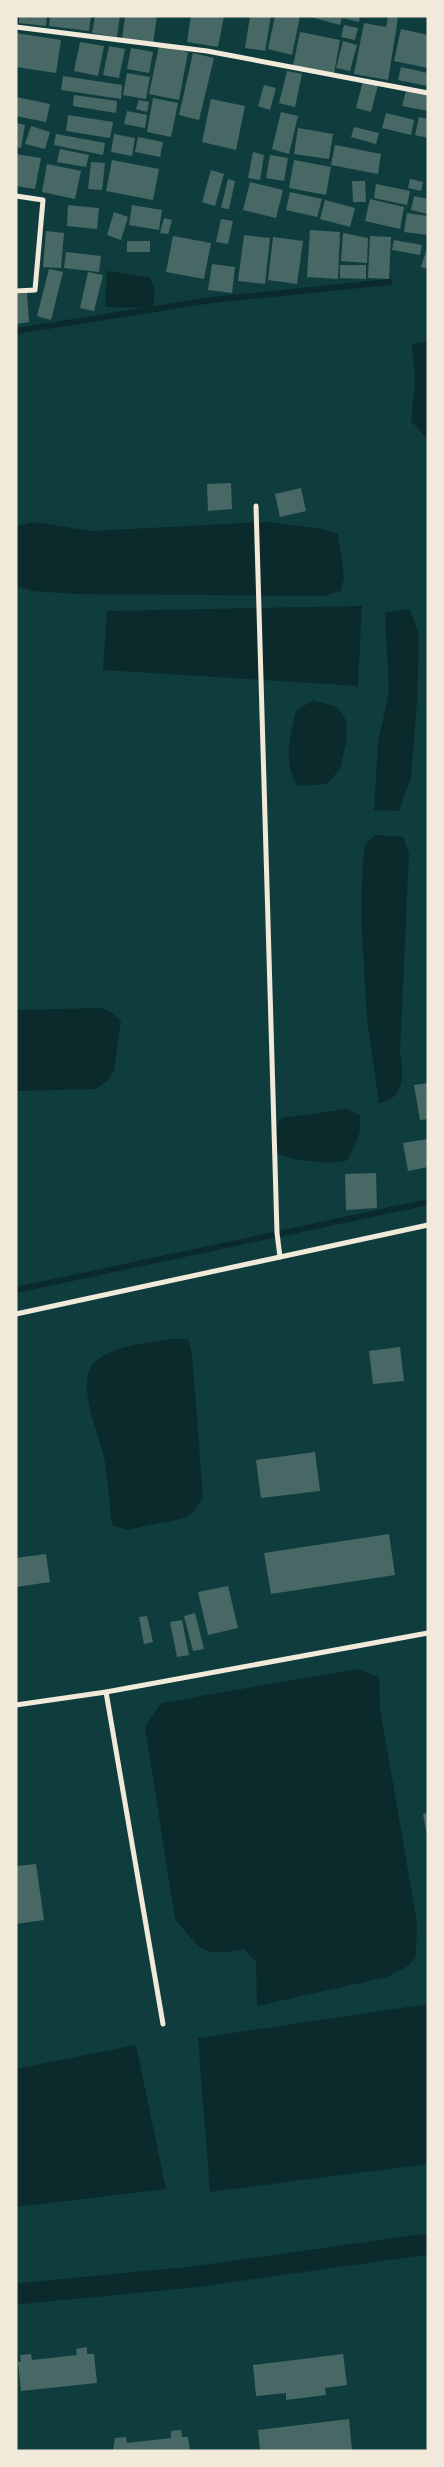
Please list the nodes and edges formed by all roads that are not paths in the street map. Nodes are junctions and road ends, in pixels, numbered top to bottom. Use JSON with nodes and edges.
{"nodes":[{"id":1,"x":16,"y":27,"type":"edge"},
{"id":2,"x":428,"y":93,"type":"edge"},
{"id":3,"x":16,"y":196,"type":"edge"},
{"id":4,"x":16,"y":291,"type":"edge"},
{"id":5,"x":256,"y":506,"type":"dead end"},
{"id":6,"x":428,"y":1225,"type":"edge"},
{"id":7,"x":280,"y":1256,"type":"junction"},
{"id":8,"x":16,"y":1314,"type":"edge"},
{"id":9,"x":428,"y":1633,"type":"edge"},
{"id":10,"x":106,"y":1692,"type":"junction"},
{"id":11,"x":16,"y":1705,"type":"edge"},
{"id":12,"x":162,"y":2024,"type":"dead end"}],
"edges":[{"from":1,"to":2,"type":"street"},
{"from":3,"to":4,"type":"street"},
{"from":5,"to":7,"type":"street"},
{"from":6,"to":7,"type":"street"},
{"from":7,"to":8,"type":"street"},
{"from":9,"to":10,"type":"street"},
{"from":10,"to":11,"type":"street"},
{"from":10,"to":12,"type":"street"}]}
